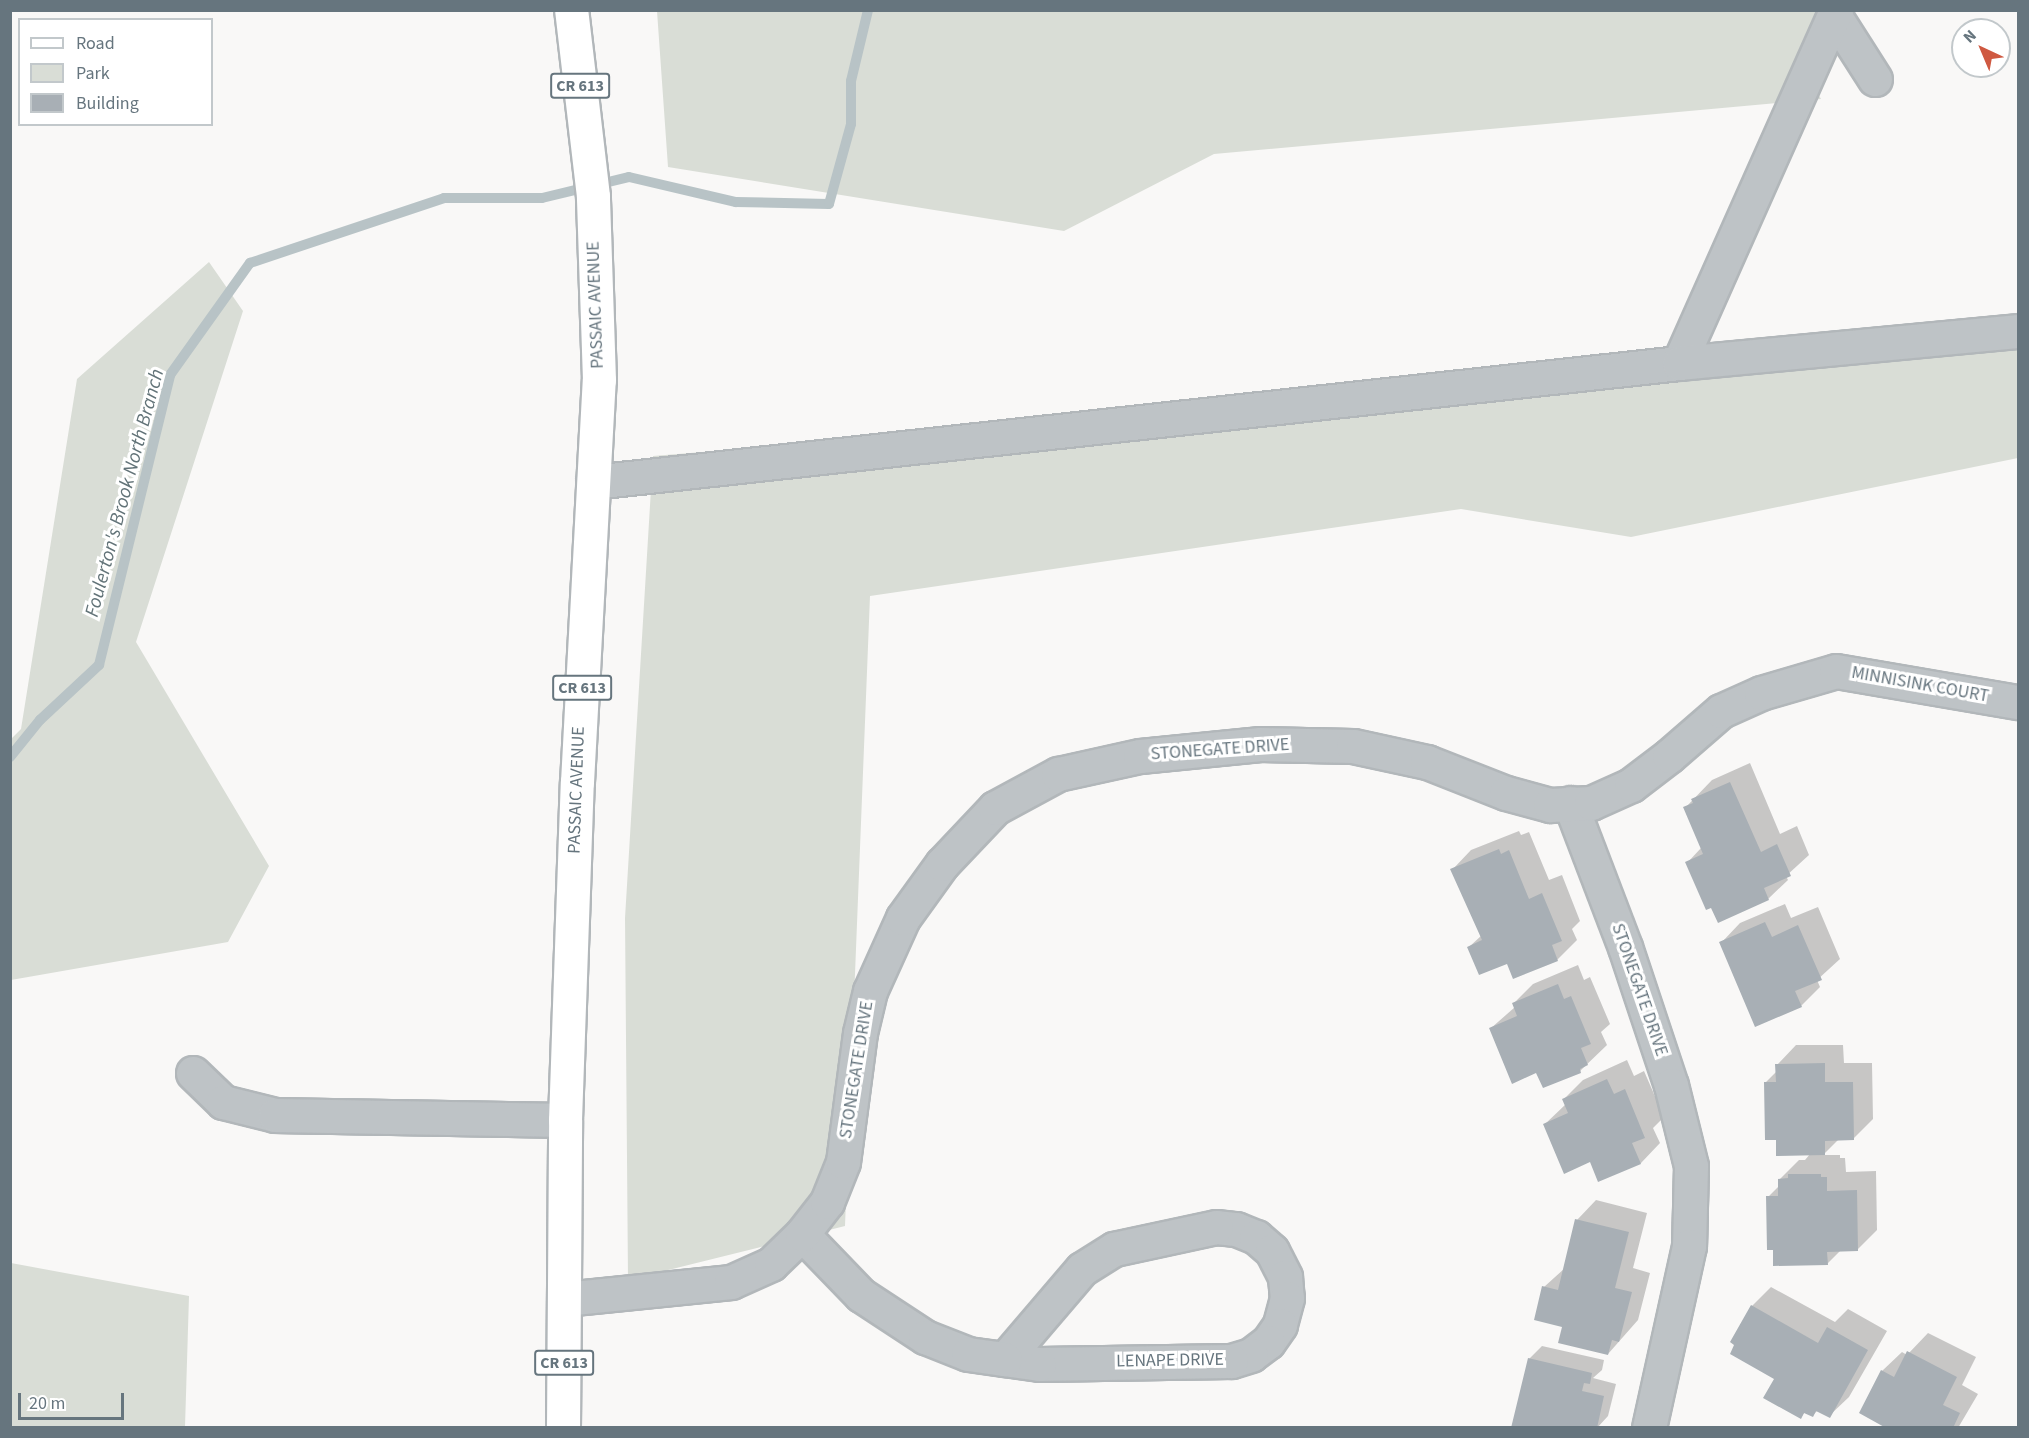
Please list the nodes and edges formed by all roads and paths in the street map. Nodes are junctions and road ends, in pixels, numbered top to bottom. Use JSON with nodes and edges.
{"nodes":[{"id":1,"x":571,"y":10,"type":"edge"},
{"id":2,"x":1835,"y":13,"type":"edge"},
{"id":3,"x":1875,"y":79,"type":"dead end"},
{"id":4,"x":2019,"y":331,"type":"edge"},
{"id":5,"x":1679,"y":363,"type":"junction"},
{"id":6,"x":593,"y":482,"type":"junction"},
{"id":7,"x":2019,"y":702,"type":"edge"},
{"id":8,"x":1570,"y":803,"type":"junction"},
{"id":9,"x":193,"y":1073,"type":"dead end"},
{"id":10,"x":565,"y":1120,"type":"junction"},
{"id":11,"x":802,"y":1234,"type":"junction"},
{"id":12,"x":564,"y":1299,"type":"junction"},
{"id":13,"x":1005,"y":1359,"type":"junction"},
{"id":14,"x":563,"y":1428,"type":"edge"},
{"id":15,"x":1649,"y":1428,"type":"edge"}],
"edges":[{"from":1,"to":6,"type":"main road","name":"PASSAIC AVENUE","number":"CR 613"},
{"from":2,"to":3,"type":"street"},
{"from":2,"to":5,"type":"street"},
{"from":4,"to":5,"type":"street"},
{"from":5,"to":6,"type":"street"},
{"from":6,"to":10,"type":"main road","name":"PASSAIC AVENUE","number":"CR 613"},
{"from":7,"to":8,"type":"street","name":"MINNISINK COURT"},
{"from":8,"to":11,"type":"street","name":"STONEGATE DRIVE"},
{"from":8,"to":15,"type":"street","name":"STONEGATE DRIVE"},
{"from":9,"to":10,"type":"street"},
{"from":10,"to":12,"type":"main road","name":"PASSAIC AVENUE","number":"CR 613"},
{"from":11,"to":12,"type":"street","name":"STONEGATE DRIVE"},
{"from":11,"to":13,"type":"street","name":"LENAPE DRIVE"},
{"from":12,"to":14,"type":"main road","name":"PASSAIC AVENUE","number":"CR 613"},
{"from":13,"to":13,"type":"street","name":"LENAPE DRIVE"}]}
